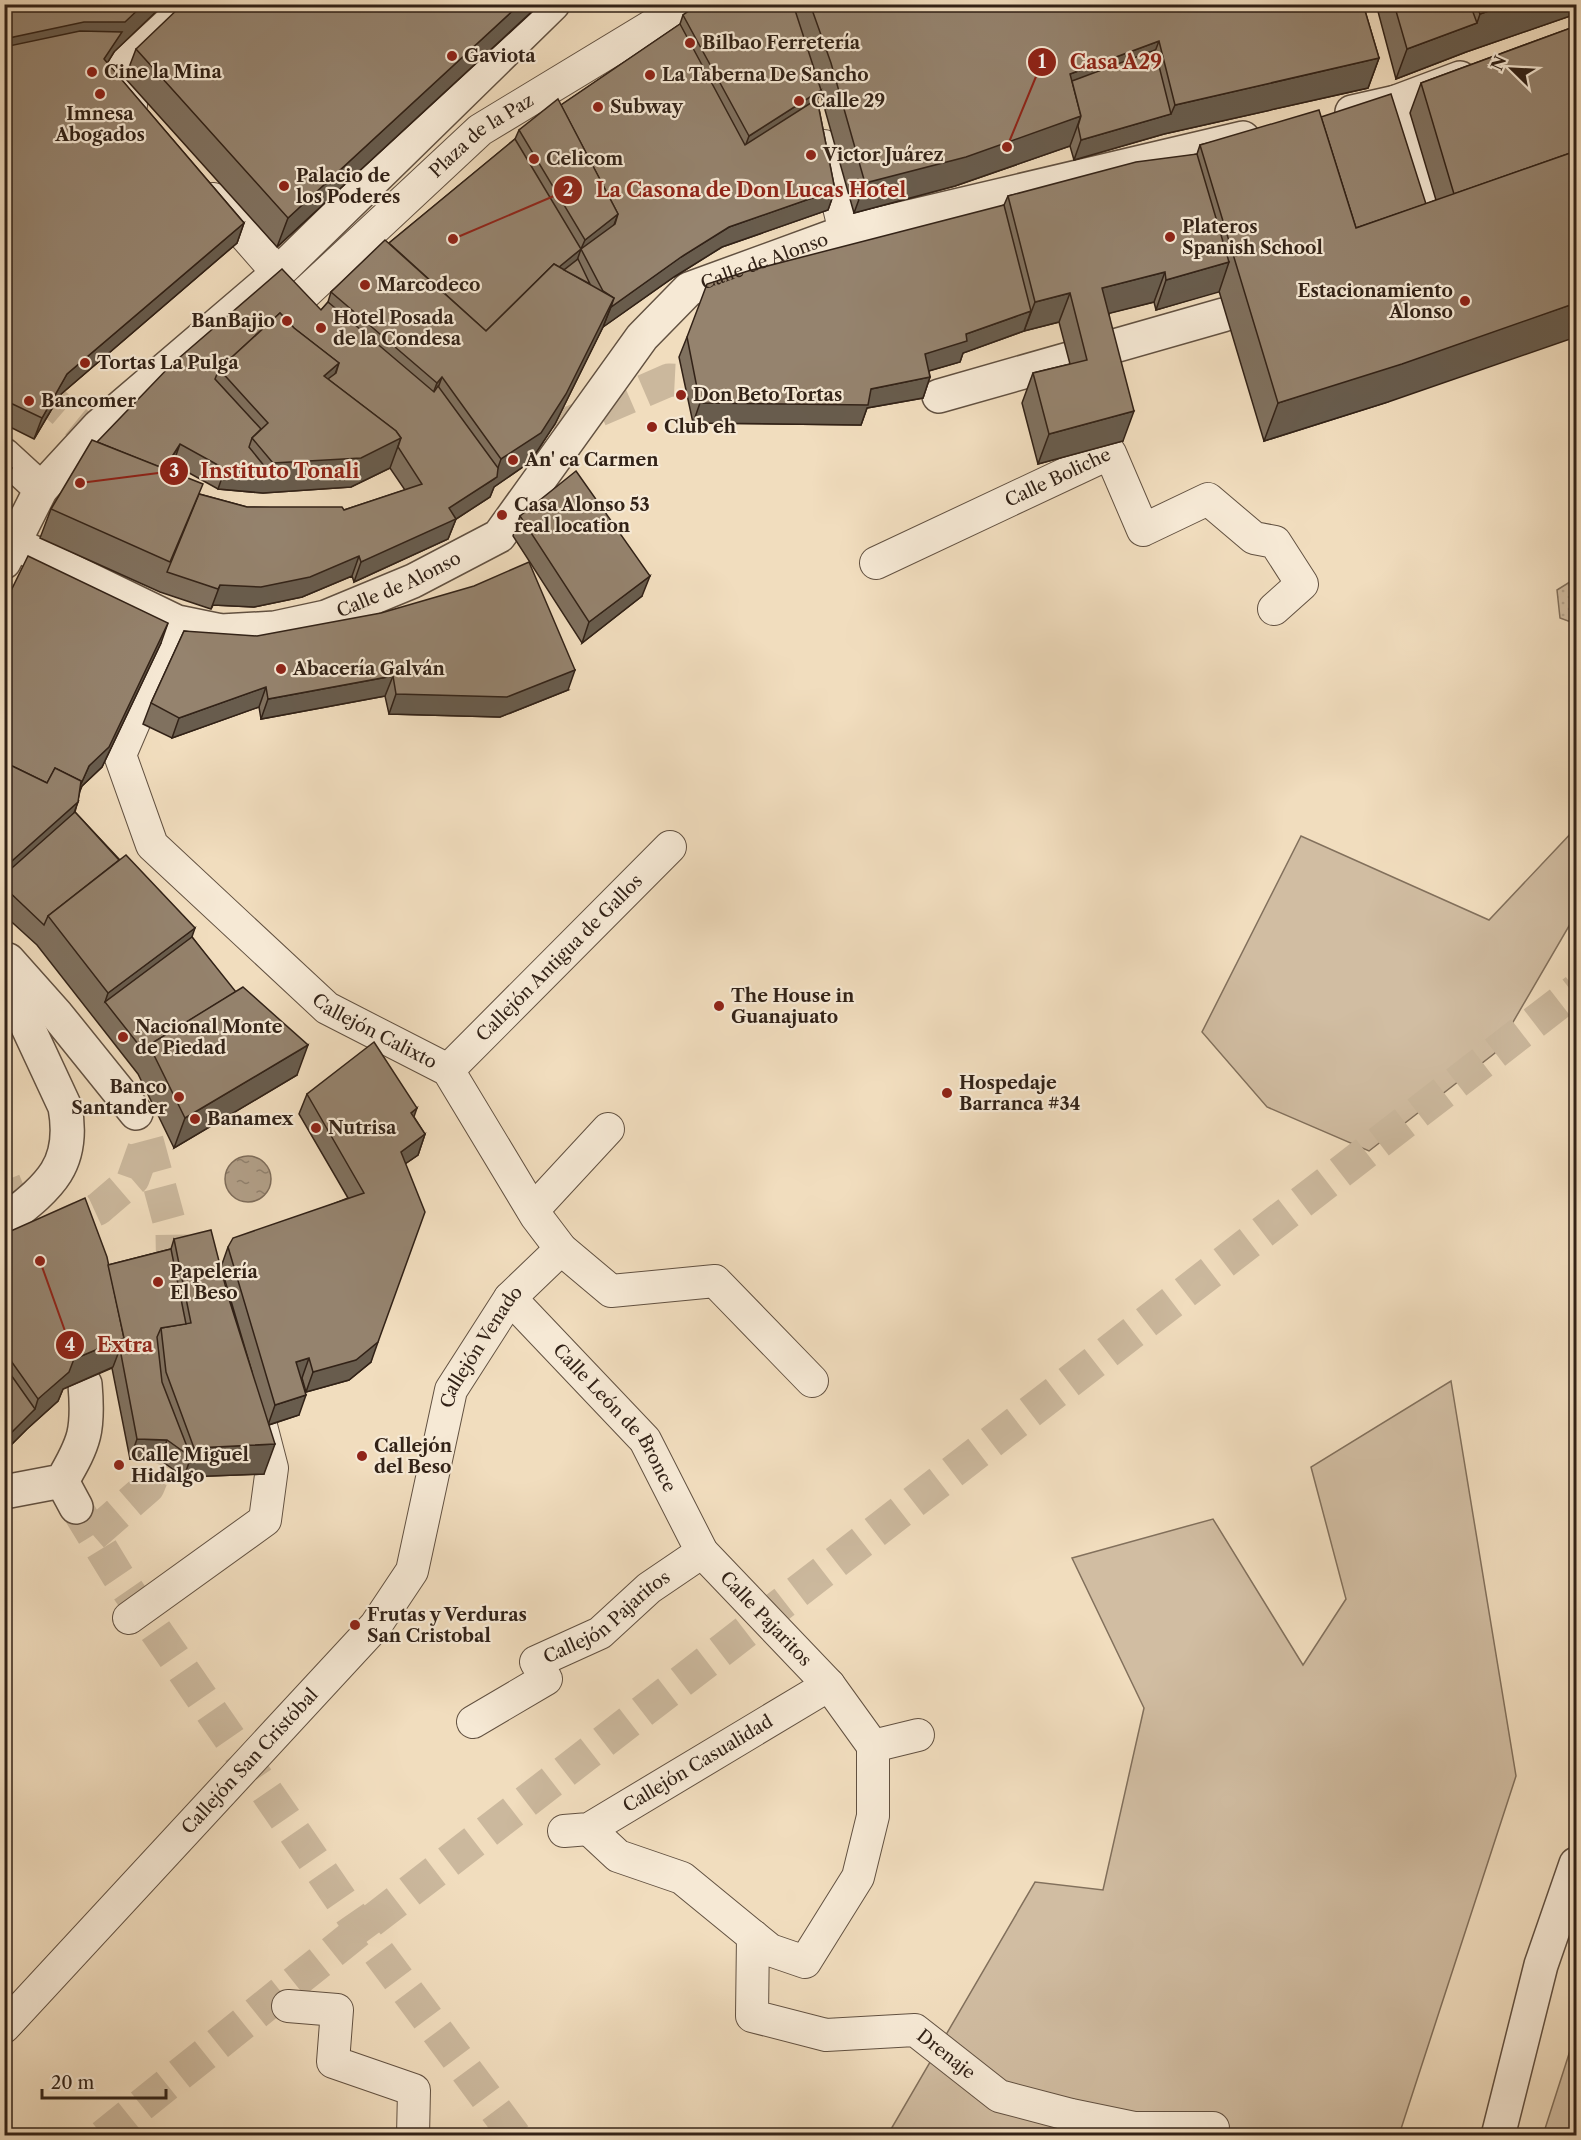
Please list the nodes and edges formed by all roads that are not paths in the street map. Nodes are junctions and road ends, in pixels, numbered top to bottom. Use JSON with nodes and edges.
{"nodes":[{"id":1,"x":190,"y":4,"type":"edge"},
{"id":2,"x":553,"y":4,"type":"edge"},
{"id":3,"x":688,"y":4,"type":"edge"},
{"id":4,"x":1492,"y":66,"type":"edge"},
{"id":5,"x":1396,"y":102,"type":"junction"},
{"id":6,"x":1327,"y":118,"type":"edge"},
{"id":7,"x":819,"y":122,"type":"edge"},
{"id":8,"x":148,"y":124,"type":"edge"},
{"id":9,"x":1270,"y":131,"type":"edge"},
{"id":10,"x":194,"y":177,"type":"edge"},
{"id":11,"x":1430,"y":224,"type":"edge"},
{"id":12,"x":845,"y":232,"type":"junction"},
{"id":13,"x":278,"y":273,"type":"junction"},
{"id":14,"x":300,"y":298,"type":"edge"},
{"id":15,"x":1222,"y":315,"type":"dead end"},
{"id":16,"x":939,"y":396,"type":"dead end"},
{"id":17,"x":4,"y":455,"type":"edge"},
{"id":18,"x":40,"y":489,"type":"junction"},
{"id":19,"x":9,"y":552,"type":"edge"},
{"id":20,"x":876,"y":563,"type":"dead end"},
{"id":21,"x":1274,"y":609,"type":"dead end"},
{"id":22,"x":177,"y":622,"type":"junction"},
{"id":23,"x":670,"y":847,"type":"dead end"},
{"id":24,"x":4,"y":956,"type":"edge"},
{"id":25,"x":4,"y":976,"type":"edge"},
{"id":26,"x":448,"y":1070,"type":"junction"},
{"id":27,"x":136,"y":1113,"type":"tunnel mouth"},
{"id":28,"x":608,"y":1129,"type":"dead end"},
{"id":29,"x":533,"y":1210,"type":"junction"},
{"id":30,"x":4,"y":1222,"type":"edge"},
{"id":31,"x":561,"y":1249,"type":"junction"},
{"id":32,"x":510,"y":1298,"type":"junction"},
{"id":33,"x":812,"y":1381,"type":"dead end"},
{"id":34,"x":85,"y":1384,"type":"edge"},
{"id":35,"x":251,"y":1391,"type":"edge"},
{"id":36,"x":435,"y":1464,"type":"joint"},
{"id":37,"x":4,"y":1492,"type":"edge"},
{"id":38,"x":702,"y":1552,"type":"junction"},
{"id":39,"x":129,"y":1618,"type":"dead end"},
{"id":40,"x":829,"y":1686,"type":"junction"},
{"id":41,"x":473,"y":1722,"type":"dead end"},
{"id":42,"x":918,"y":1735,"type":"dead end"},
{"id":43,"x":873,"y":1746,"type":"junction"},
{"id":44,"x":1576,"y":1864,"type":"edge"},
{"id":45,"x":753,"y":1936,"type":"junction"},
{"id":46,"x":288,"y":2006,"type":"dead end"},
{"id":47,"x":4,"y":2027,"type":"edge"},
{"id":48,"x":1216,"y":2121,"type":"edge"},
{"id":49,"x":412,"y":2136,"type":"edge"},
{"id":50,"x":1498,"y":2136,"type":"edge"}],
"edges":[{"from":1,"to":8,"type":"street"},
{"from":2,"to":13,"type":"street"},
{"from":3,"to":14,"type":"street","name":"Plaza de la Paz"},
{"from":4,"to":5,"type":"street"},
{"from":5,"to":6,"type":"street"},
{"from":5,"to":11,"type":"street"},
{"from":7,"to":12,"type":"street"},
{"from":9,"to":12,"type":"street","name":"Calle de Alonso"},
{"from":10,"to":13,"type":"street"},
{"from":12,"to":22,"type":"street","name":"Calle de Alonso"},
{"from":13,"to":18,"type":"street"},
{"from":15,"to":16,"type":"street"},
{"from":17,"to":18,"type":"street"},
{"from":18,"to":19,"type":"street"},
{"from":19,"to":22,"type":"street","name":"Calle de Alonso"},
{"from":20,"to":21,"type":"street","name":"Calle Boliche"},
{"from":22,"to":26,"type":"street","name":"Callejón Calixto"},
{"from":23,"to":26,"type":"street","name":"Callejón Antigua de Gallos"},
{"from":24,"to":27,"type":"street"},
{"from":25,"to":30,"type":"street"},
{"from":26,"to":29,"type":"street","name":"Callejón Calixto"},
{"from":28,"to":29,"type":"street"},
{"from":29,"to":31,"type":"street","name":"Callejón Calixto"},
{"from":31,"to":32,"type":"street","name":"Callejón Venado"},
{"from":31,"to":33,"type":"street","name":"Callejón Calixto"},
{"from":32,"to":36,"type":"street","name":"Callejón Venado"},
{"from":32,"to":38,"type":"street","name":"Calle León de Bronce"},
{"from":34,"to":37,"type":"street"},
{"from":35,"to":39,"type":"street"},
{"from":36,"to":47,"type":"street","name":"Callejón San Cristóbal"},
{"from":38,"to":40,"type":"street","name":"Calle Pajaritos"},
{"from":38,"to":41,"type":"street","name":"Callejón Pajaritos"},
{"from":40,"to":43,"type":"street","name":"Calle Pajaritos"},
{"from":40,"to":45,"type":"street","name":"Callejón Casualidad"},
{"from":42,"to":43,"type":"street"},
{"from":43,"to":45,"type":"street"},
{"from":44,"to":50,"type":"street"},
{"from":45,"to":48,"type":"street","name":"Drenaje"},
{"from":46,"to":49,"type":"street"}]}
